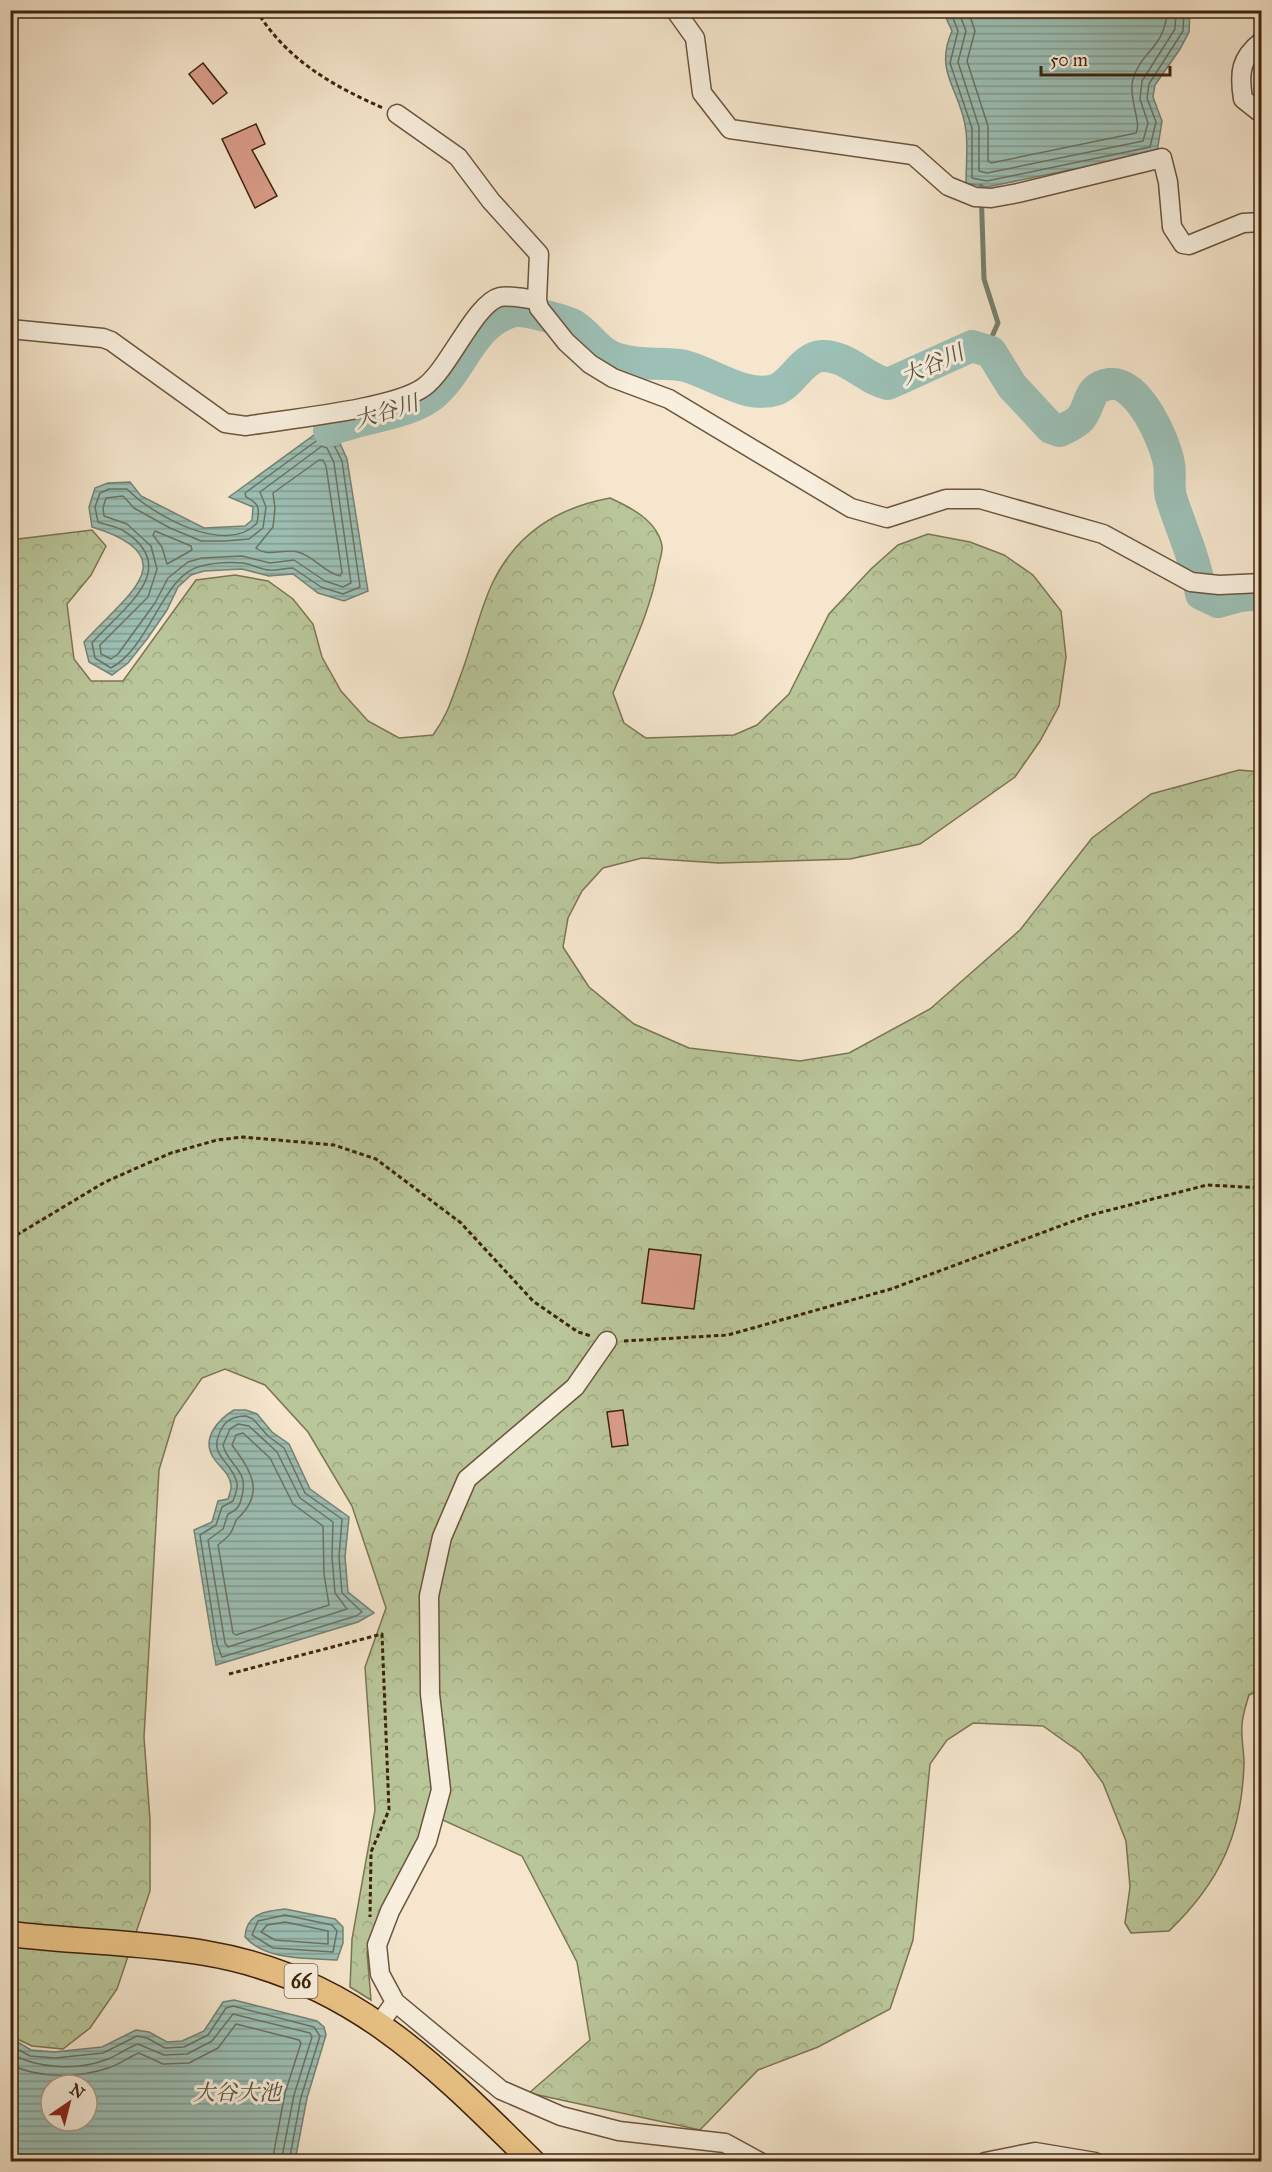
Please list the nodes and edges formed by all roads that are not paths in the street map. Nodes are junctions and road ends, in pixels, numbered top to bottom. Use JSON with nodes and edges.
{"nodes":[{"id":1,"x":675,"y":10,"type":"edge"},
{"id":2,"x":1262,"y":41,"type":"edge"},
{"id":3,"x":397,"y":114,"type":"road end"},
{"id":4,"x":1262,"y":114,"type":"edge"},
{"id":5,"x":1262,"y":222,"type":"edge"},
{"id":6,"x":537,"y":300,"type":"junction"},
{"id":7,"x":10,"y":329,"type":"edge"},
{"id":8,"x":1262,"y":583,"type":"edge"},
{"id":9,"x":607,"y":1341,"type":"road end"},
{"id":10,"x":10,"y":1934,"type":"edge"},
{"id":11,"x":395,"y":2002,"type":"junction"},
{"id":12,"x":380,"y":2023,"type":"junction"},
{"id":13,"x":533,"y":2162,"type":"edge"},
{"id":14,"x":760,"y":2162,"type":"edge"},
{"id":15,"x":985,"y":2162,"type":"edge"},
{"id":16,"x":1095,"y":2162,"type":"edge"}],
"edges":[{"from":1,"to":5,"type":"street"},
{"from":2,"to":4,"type":"street"},
{"from":3,"to":6,"type":"street"},
{"from":6,"to":7,"type":"street"},
{"from":6,"to":8,"type":"street"},
{"from":9,"to":11,"type":"street"},
{"from":10,"to":12,"type":"main road","number":"66"},
{"from":11,"to":12,"type":"street"},
{"from":11,"to":14,"type":"street"},
{"from":12,"to":13,"type":"main road","number":"66"},
{"from":15,"to":16,"type":"street"}]}
